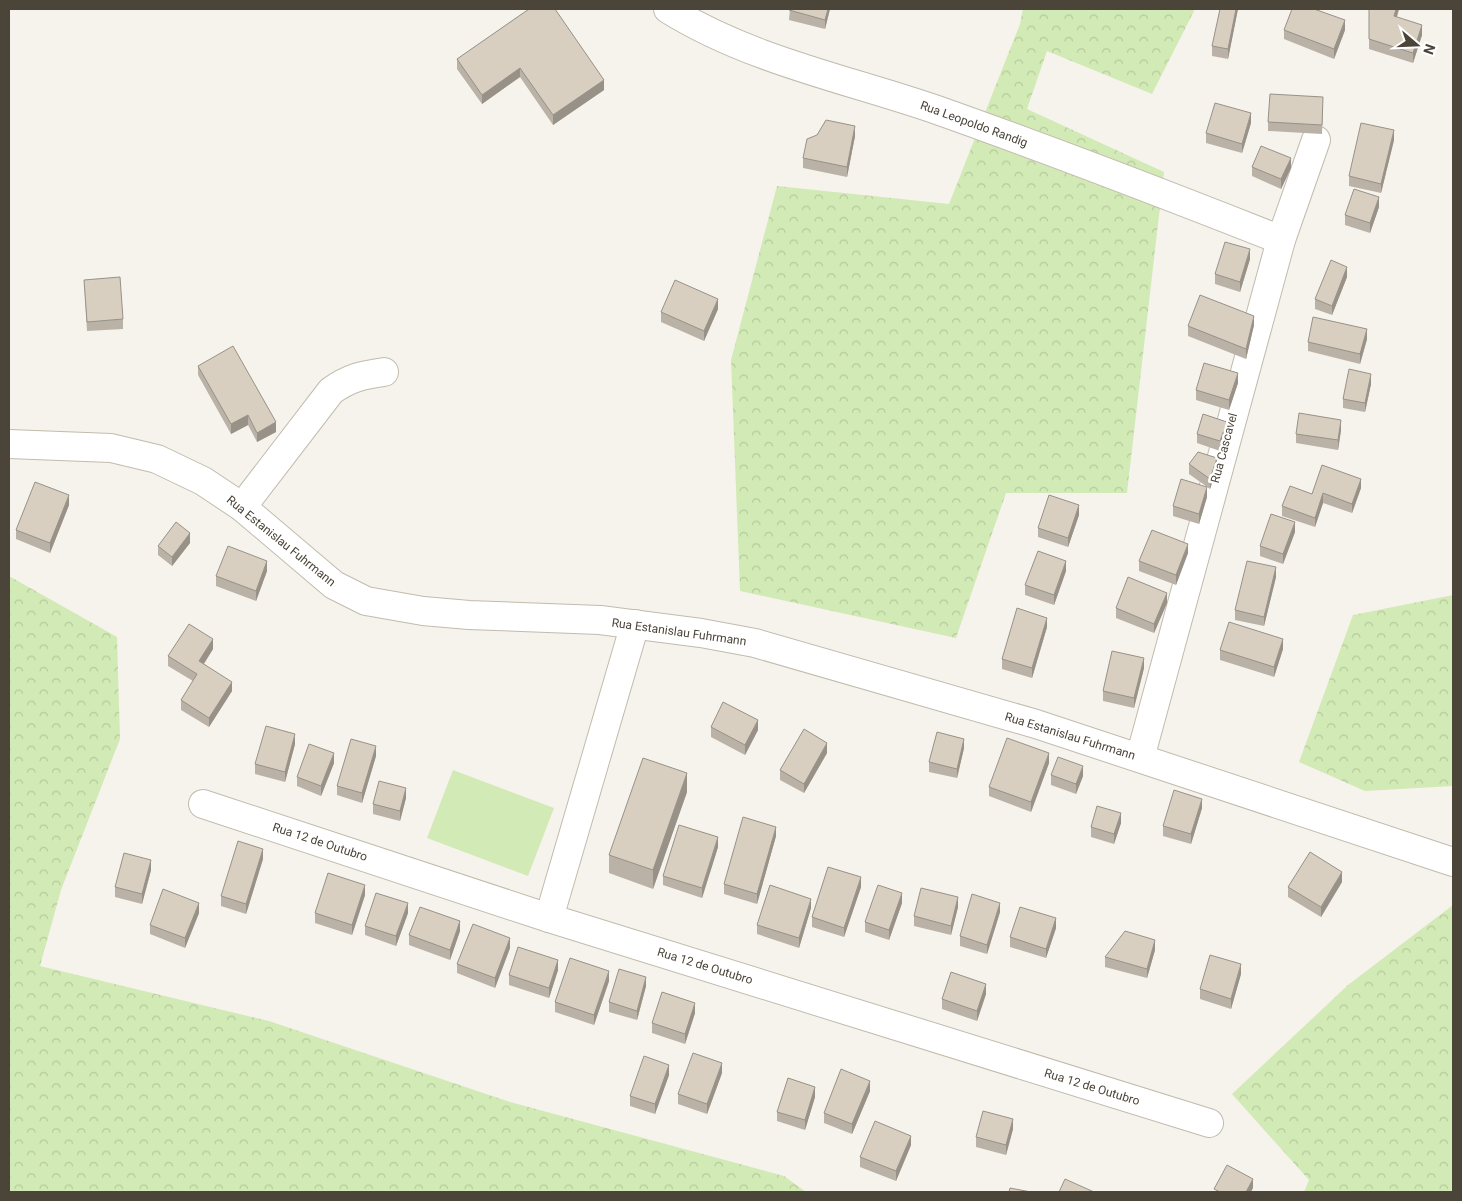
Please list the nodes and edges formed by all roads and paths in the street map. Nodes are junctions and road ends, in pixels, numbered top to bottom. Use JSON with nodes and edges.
{"nodes":[{"id":1,"x":668,"y":9,"type":"edge"},
{"id":2,"x":1316,"y":140,"type":"dead end"},
{"id":3,"x":1281,"y":240,"type":"junction"},
{"id":4,"x":384,"y":372,"type":"dead end"},
{"id":5,"x":9,"y":444,"type":"edge"},
{"id":6,"x":242,"y":507,"type":"junction"},
{"id":7,"x":635,"y":624,"type":"junction"},
{"id":8,"x":1140,"y":758,"type":"junction"},
{"id":9,"x":203,"y":804,"type":"dead end"},
{"id":10,"x":1453,"y":862,"type":"edge"},
{"id":11,"x":549,"y":918,"type":"junction"},
{"id":12,"x":1209,"y":1123,"type":"dead end"}],
"edges":[{"from":1,"to":3,"type":"street","name":"Rua Leopoldo Randig"},
{"from":2,"to":3,"type":"street","name":"Rua Cascavel"},
{"from":3,"to":8,"type":"street","name":"Rua Cascavel"},
{"from":4,"to":6,"type":"street"},
{"from":5,"to":6,"type":"street","name":"Rua Estanislau Fuhrmann"},
{"from":6,"to":7,"type":"street","name":"Rua Estanislau Fuhrmann"},
{"from":7,"to":8,"type":"street","name":"Rua Estanislau Fuhrmann"},
{"from":7,"to":11,"type":"street"},
{"from":8,"to":10,"type":"street","name":"Rua Estanislau Fuhrmann"},
{"from":9,"to":11,"type":"street","name":"Rua 12 de Outubro"},
{"from":11,"to":12,"type":"street","name":"Rua 12 de Outubro"}]}
